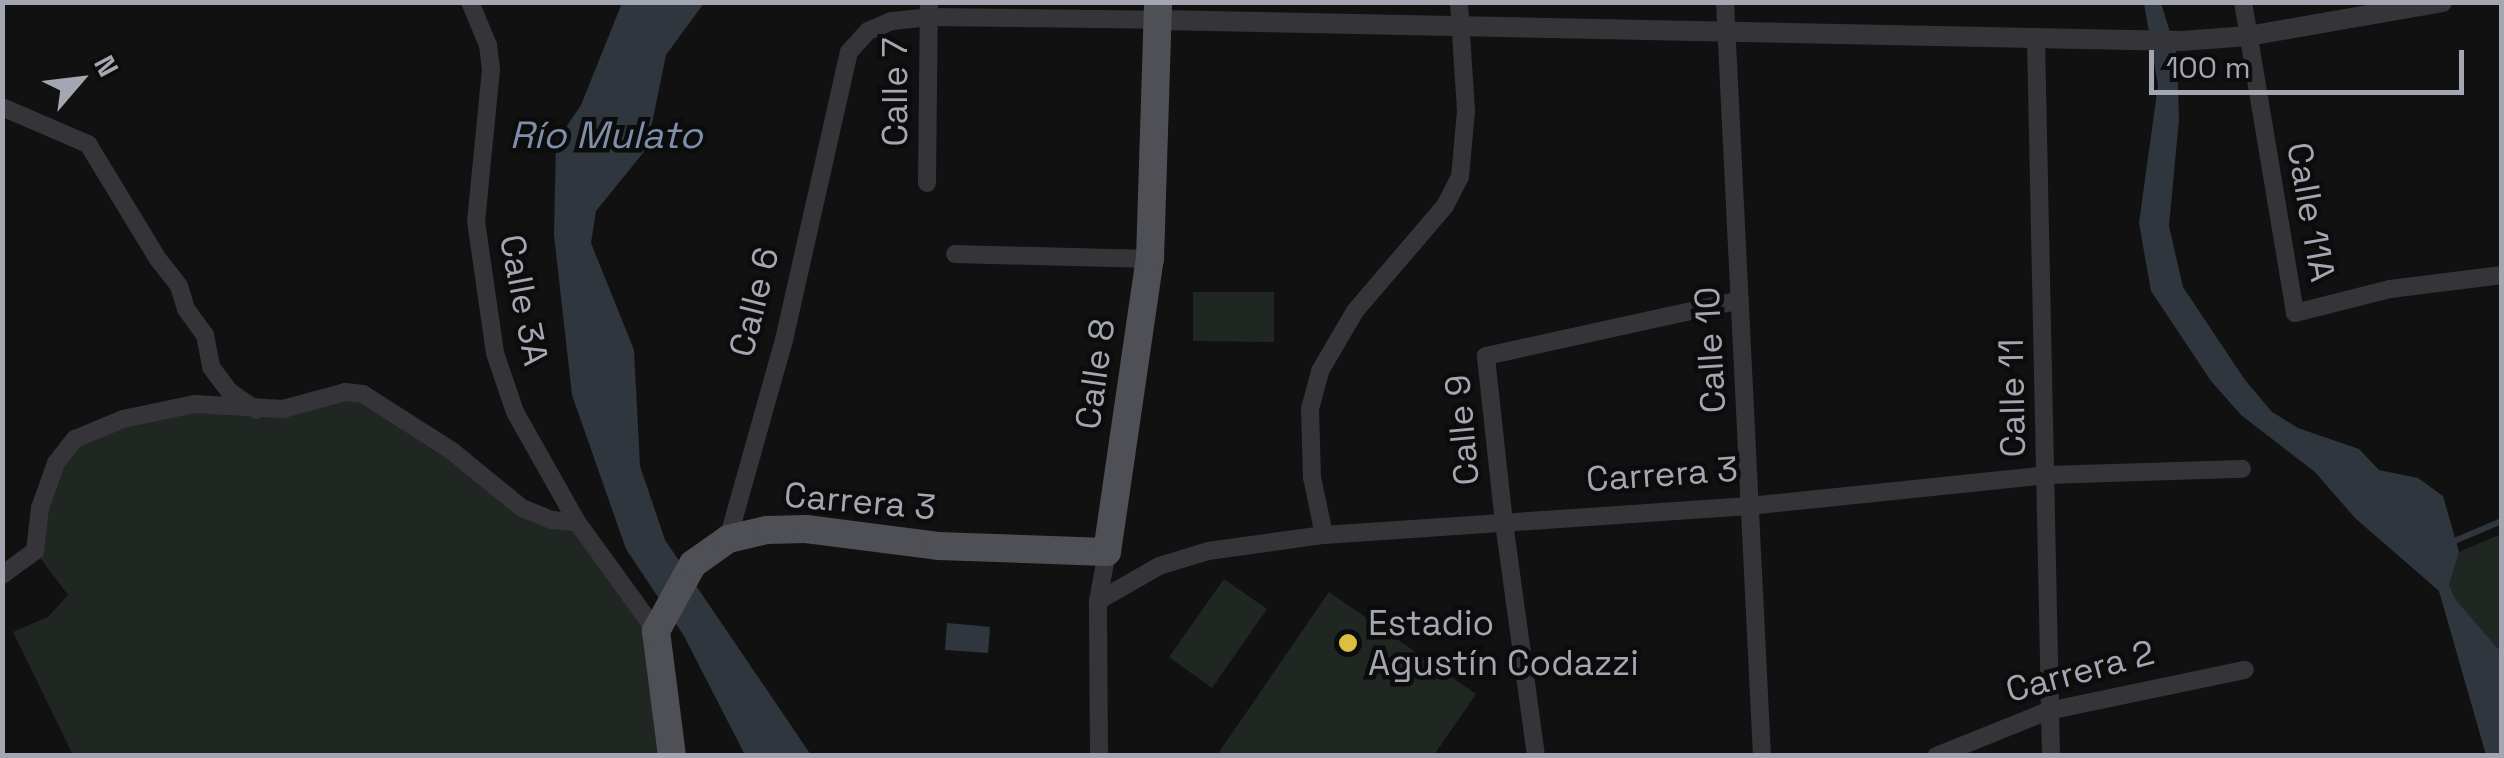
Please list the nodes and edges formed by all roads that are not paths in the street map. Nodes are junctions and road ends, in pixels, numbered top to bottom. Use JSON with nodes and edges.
{"nodes":[{"id":1,"x":470,"y":2,"type":"edge"},
{"id":2,"x":1460,"y":2,"type":"edge"},
{"id":3,"x":1726,"y":2,"type":"edge"},
{"id":4,"x":2243,"y":2,"type":"edge"},
{"id":5,"x":2442,"y":2,"type":"edge"},
{"id":6,"x":929,"y":10,"type":"edge"},
{"id":7,"x":1158,"y":11,"type":"edge"},
{"id":8,"x":1459,"y":25,"type":"junction"},
{"id":9,"x":1724,"y":34,"type":"junction"},
{"id":10,"x":2248,"y":36,"type":"junction"},
{"id":11,"x":2036,"y":39,"type":"junction"},
{"id":12,"x":2,"y":107,"type":"edge"},
{"id":13,"x":927,"y":183,"type":"dead end"},
{"id":14,"x":955,"y":254,"type":"dead end"},
{"id":15,"x":1150,"y":259,"type":"junction"},
{"id":16,"x":2502,"y":275,"type":"edge"},
{"id":17,"x":1740,"y":300,"type":"junction"},
{"id":18,"x":256,"y":410,"type":"junction"},
{"id":19,"x":2242,"y":469,"type":"dead end"},
{"id":20,"x":2047,"y":474,"type":"junction"},
{"id":21,"x":1749,"y":506,"type":"junction"},
{"id":22,"x":576,"y":522,"type":"junction"},
{"id":23,"x":1504,"y":523,"type":"junction"},
{"id":24,"x":1324,"y":535,"type":"junction"},
{"id":25,"x":728,"y":539,"type":"junction"},
{"id":26,"x":1107,"y":552,"type":"junction"},
{"id":27,"x":2,"y":574,"type":"edge"},
{"id":28,"x":1098,"y":601,"type":"junction"},
{"id":29,"x":658,"y":625,"type":"junction"},
{"id":30,"x":2245,"y":670,"type":"dead end"},
{"id":31,"x":2048,"y":711,"type":"junction"},
{"id":32,"x":672,"y":756,"type":"edge"},
{"id":33,"x":1099,"y":756,"type":"edge"},
{"id":34,"x":1536,"y":756,"type":"edge"},
{"id":35,"x":1762,"y":756,"type":"edge"},
{"id":36,"x":1936,"y":756,"type":"edge"},
{"id":37,"x":2051,"y":756,"type":"edge"}],
"edges":[{"from":1,"to":22,"type":"street","name":"Calle 3A"},
{"from":2,"to":8,"type":"street"},
{"from":3,"to":9,"type":"street","name":"Calle 10"},
{"from":4,"to":10,"type":"street","name":"Calle 11A"},
{"from":5,"to":10,"type":"street"},
{"from":6,"to":7,"type":"street","name":"Calle 6"},
{"from":6,"to":13,"type":"street","name":"Calle 7"},
{"from":6,"to":25,"type":"street","name":"Calle 6"},
{"from":7,"to":8,"type":"street"},
{"from":7,"to":15,"type":"main road","name":"Calle 8"},
{"from":8,"to":9,"type":"street"},
{"from":8,"to":24,"type":"street"},
{"from":9,"to":11,"type":"street"},
{"from":9,"to":17,"type":"street","name":"Calle 10"},
{"from":10,"to":11,"type":"street"},
{"from":10,"to":16,"type":"street","name":"Calle 11A"},
{"from":11,"to":20,"type":"street","name":"Calle 11"},
{"from":12,"to":18,"type":"street"},
{"from":14,"to":15,"type":"street"},
{"from":15,"to":26,"type":"main road","name":"Calle 8"},
{"from":17,"to":21,"type":"street","name":"Calle 10"},
{"from":17,"to":23,"type":"street","name":"Calle 9"},
{"from":18,"to":22,"type":"street"},
{"from":18,"to":27,"type":"street"},
{"from":19,"to":20,"type":"street","name":"Carrera 3"},
{"from":20,"to":21,"type":"street","name":"Carrera 3"},
{"from":20,"to":31,"type":"street","name":"Calle 11"},
{"from":21,"to":23,"type":"street","name":"Carrera 3"},
{"from":21,"to":35,"type":"street","name":"Calle 10"},
{"from":22,"to":29,"type":"street","name":"Calle 3A"},
{"from":23,"to":24,"type":"street","name":"Carrera 3"},
{"from":23,"to":34,"type":"street","name":"Calle 9"},
{"from":24,"to":28,"type":"street","name":"Carrera 3"},
{"from":25,"to":26,"type":"main road","name":"Carrera 3"},
{"from":25,"to":29,"type":"main road"},
{"from":26,"to":28,"type":"street","name":"Calle 8"},
{"from":28,"to":33,"type":"street","name":"Calle 8"},
{"from":29,"to":32,"type":"main road"},
{"from":30,"to":31,"type":"street","name":"Carrera 2"},
{"from":31,"to":36,"type":"street","name":"Carrera 2"},
{"from":31,"to":37,"type":"street","name":"Calle 11"}]}
